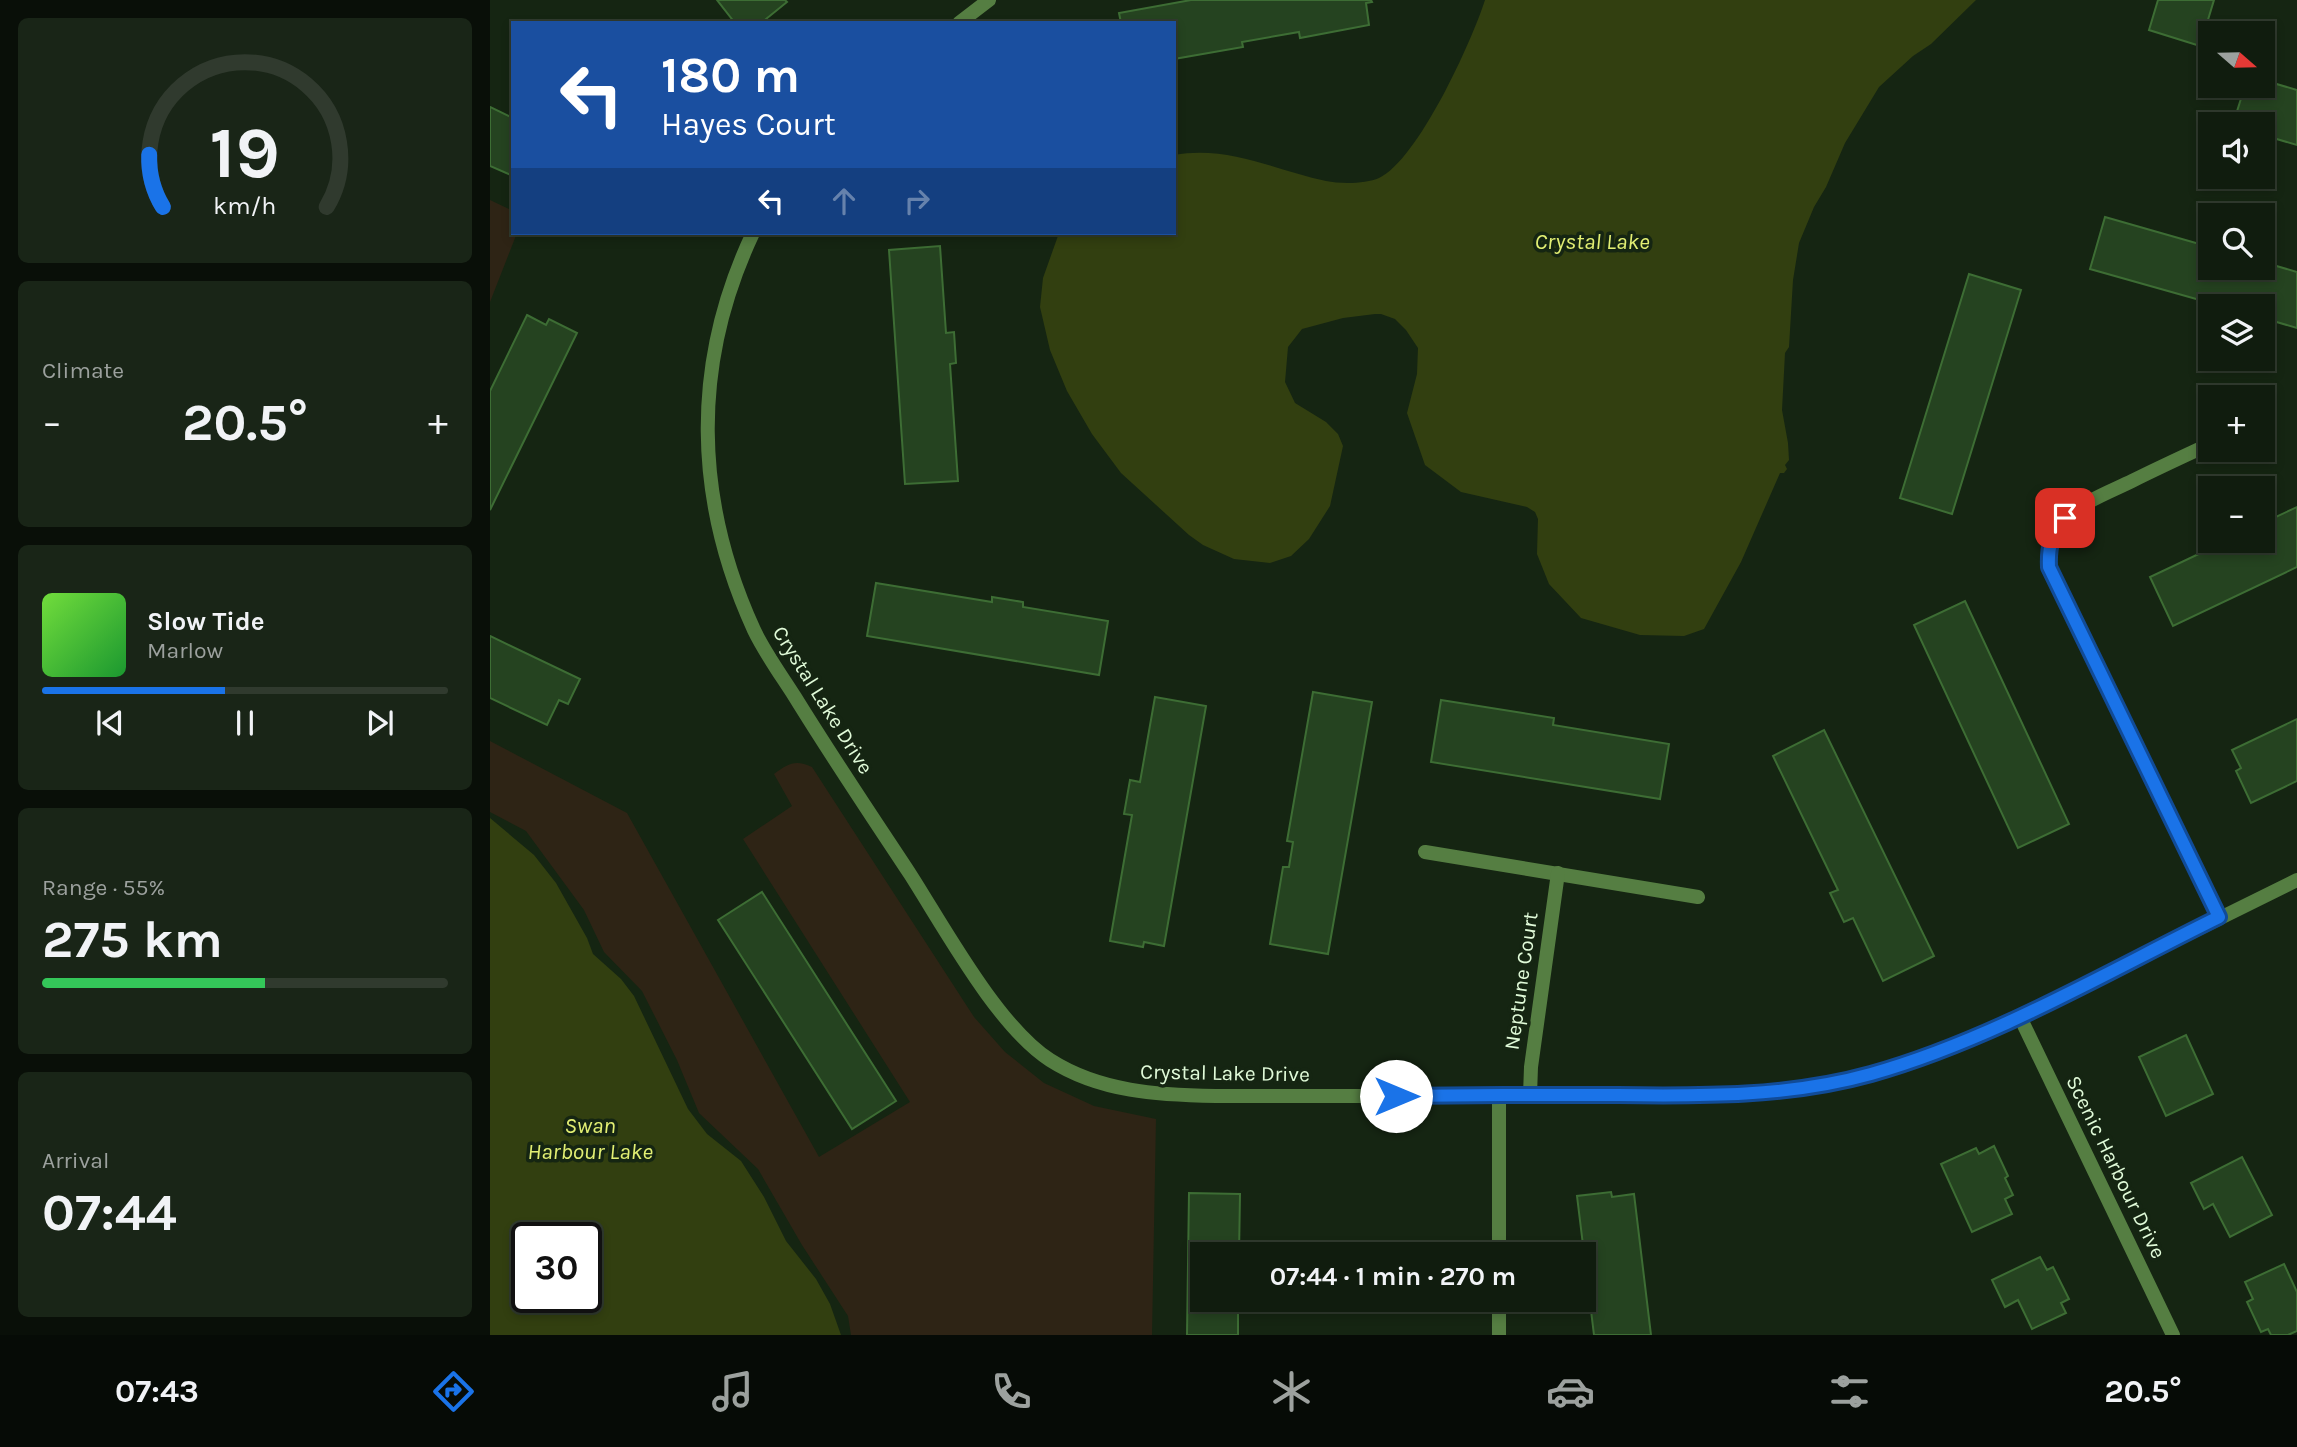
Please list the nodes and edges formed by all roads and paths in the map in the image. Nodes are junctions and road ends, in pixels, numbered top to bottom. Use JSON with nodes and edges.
{"nodes":[{"id":1,"x":989,"y":0,"type":"edge"},
{"id":2,"x":962,"y":21,"type":"edge"},
{"id":3,"x":752,"y":235,"type":"edge"},
{"id":4,"x":2198,"y":449,"type":"edge"},
{"id":5,"x":1425,"y":852,"type":"dead end"},
{"id":6,"x":1558,"y":873,"type":"junction"},
{"id":7,"x":2297,"y":880,"type":"edge"},
{"id":8,"x":1698,"y":897,"type":"dead end"},
{"id":9,"x":2219,"y":917,"type":"junction"},
{"id":10,"x":2020,"y":1017,"type":"junction"},
{"id":11,"x":1530,"y":1095,"type":"junction"},
{"id":12,"x":1499,"y":1096,"type":"junction"},
{"id":13,"x":1499,"y":1242,"type":"edge"},
{"id":14,"x":1499,"y":1312,"type":"edge"},
{"id":15,"x":1499,"y":1335,"type":"edge"},
{"id":16,"x":2174,"y":1335,"type":"edge"}],
"edges":[{"from":1,"to":2,"type":"street"},
{"from":3,"to":12,"type":"street","name":"Crystal Lake Drive"},
{"from":4,"to":9,"type":"street"},
{"from":5,"to":6,"type":"street"},
{"from":6,"to":8,"type":"street"},
{"from":6,"to":11,"type":"street","name":"Neptune Court"},
{"from":7,"to":9,"type":"street","name":"Crystal Lake Drive"},
{"from":9,"to":10,"type":"street","name":"Crystal Lake Drive"},
{"from":10,"to":11,"type":"street","name":"Crystal Lake Drive"},
{"from":10,"to":16,"type":"street","name":"Scenic Harbour Drive"},
{"from":11,"to":12,"type":"street","name":"Crystal Lake Drive"},
{"from":12,"to":13,"type":"street"},
{"from":14,"to":15,"type":"street"}]}
